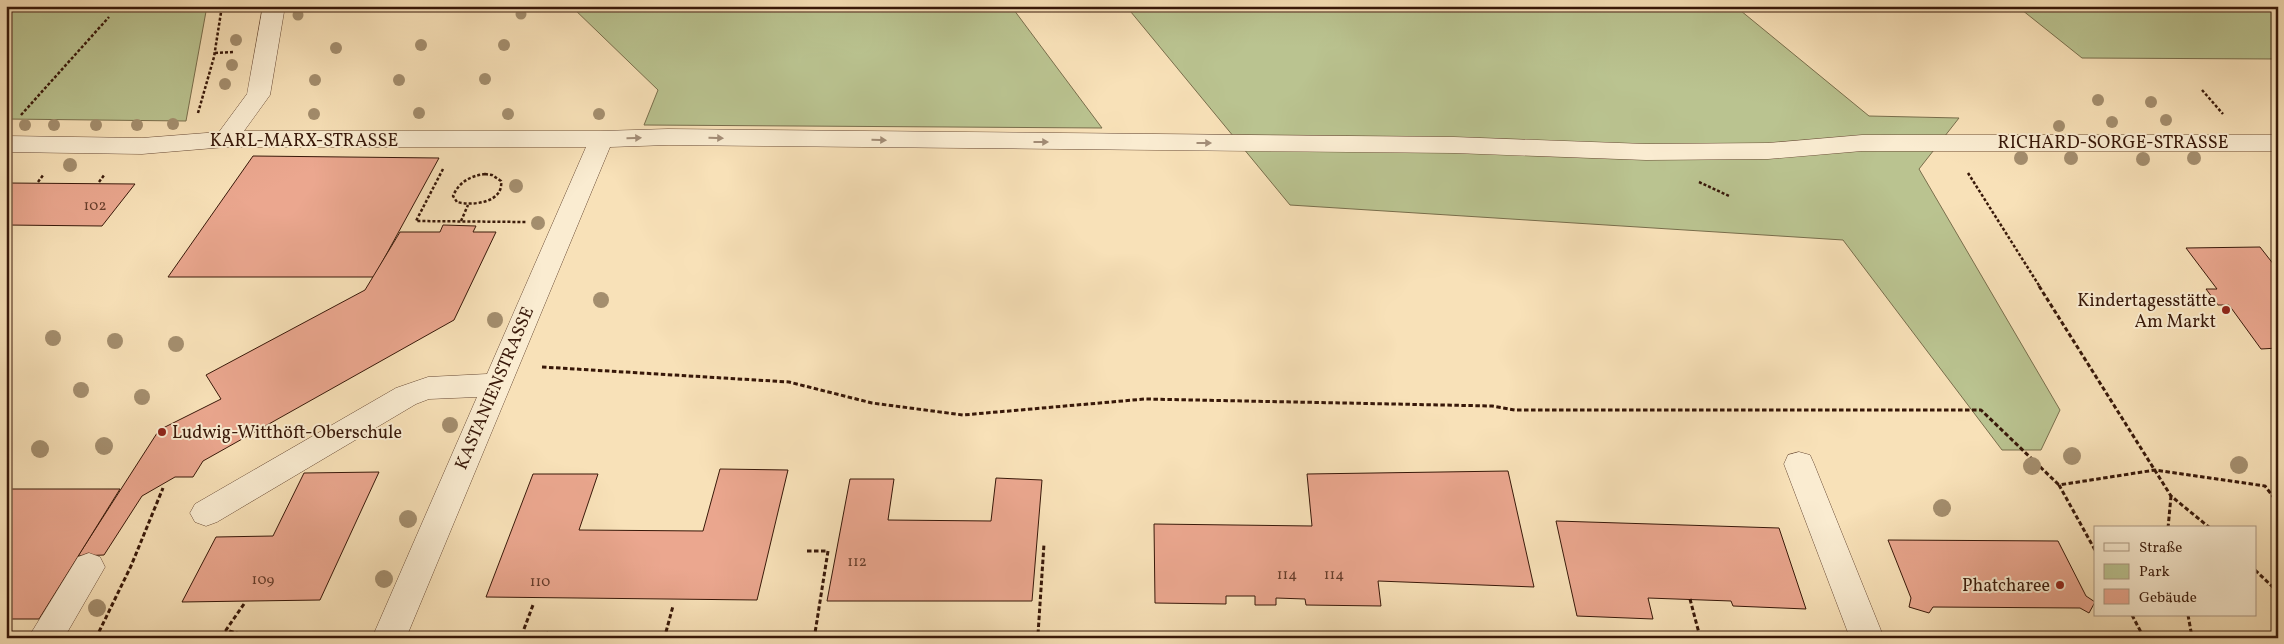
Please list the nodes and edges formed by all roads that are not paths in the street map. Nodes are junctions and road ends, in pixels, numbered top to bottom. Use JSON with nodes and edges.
{"nodes":[{"id":1,"x":274,"y":6,"type":"edge"},
{"id":2,"x":226,"y":139,"type":"junction"},
{"id":3,"x":601,"y":139,"type":"junction"},
{"id":4,"x":1949,"y":142,"type":"joint"},
{"id":5,"x":2278,"y":142,"type":"edge"},
{"id":6,"x":6,"y":144,"type":"edge"},
{"id":7,"x":499,"y":376,"type":"junction"},
{"id":8,"x":1800,"y":464,"type":"dead end"},
{"id":9,"x":206,"y":512,"type":"dead end"},
{"id":10,"x":89,"y":567,"type":"dead end"},
{"id":11,"x":45,"y":638,"type":"edge"},
{"id":12,"x":389,"y":638,"type":"edge"},
{"id":13,"x":1867,"y":638,"type":"edge"}],
"edges":[{"from":1,"to":2,"type":"street"},
{"from":2,"to":3,"type":"street","name":"KARL-MARX-STRASSE"},
{"from":2,"to":6,"type":"street","name":"KARL-MARX-STRASSE"},
{"from":3,"to":4,"type":"street","name":"KARL-MARX-STRASSE","one_way":true},
{"from":3,"to":7,"type":"street","name":"KASTANIENSTRASSE"},
{"from":4,"to":5,"type":"street","name":"RICHARD-SORGE-STRASSE"},
{"from":7,"to":9,"type":"street"},
{"from":7,"to":12,"type":"street","name":"KASTANIENSTRASSE"},
{"from":8,"to":13,"type":"street"},
{"from":10,"to":11,"type":"street"}]}
